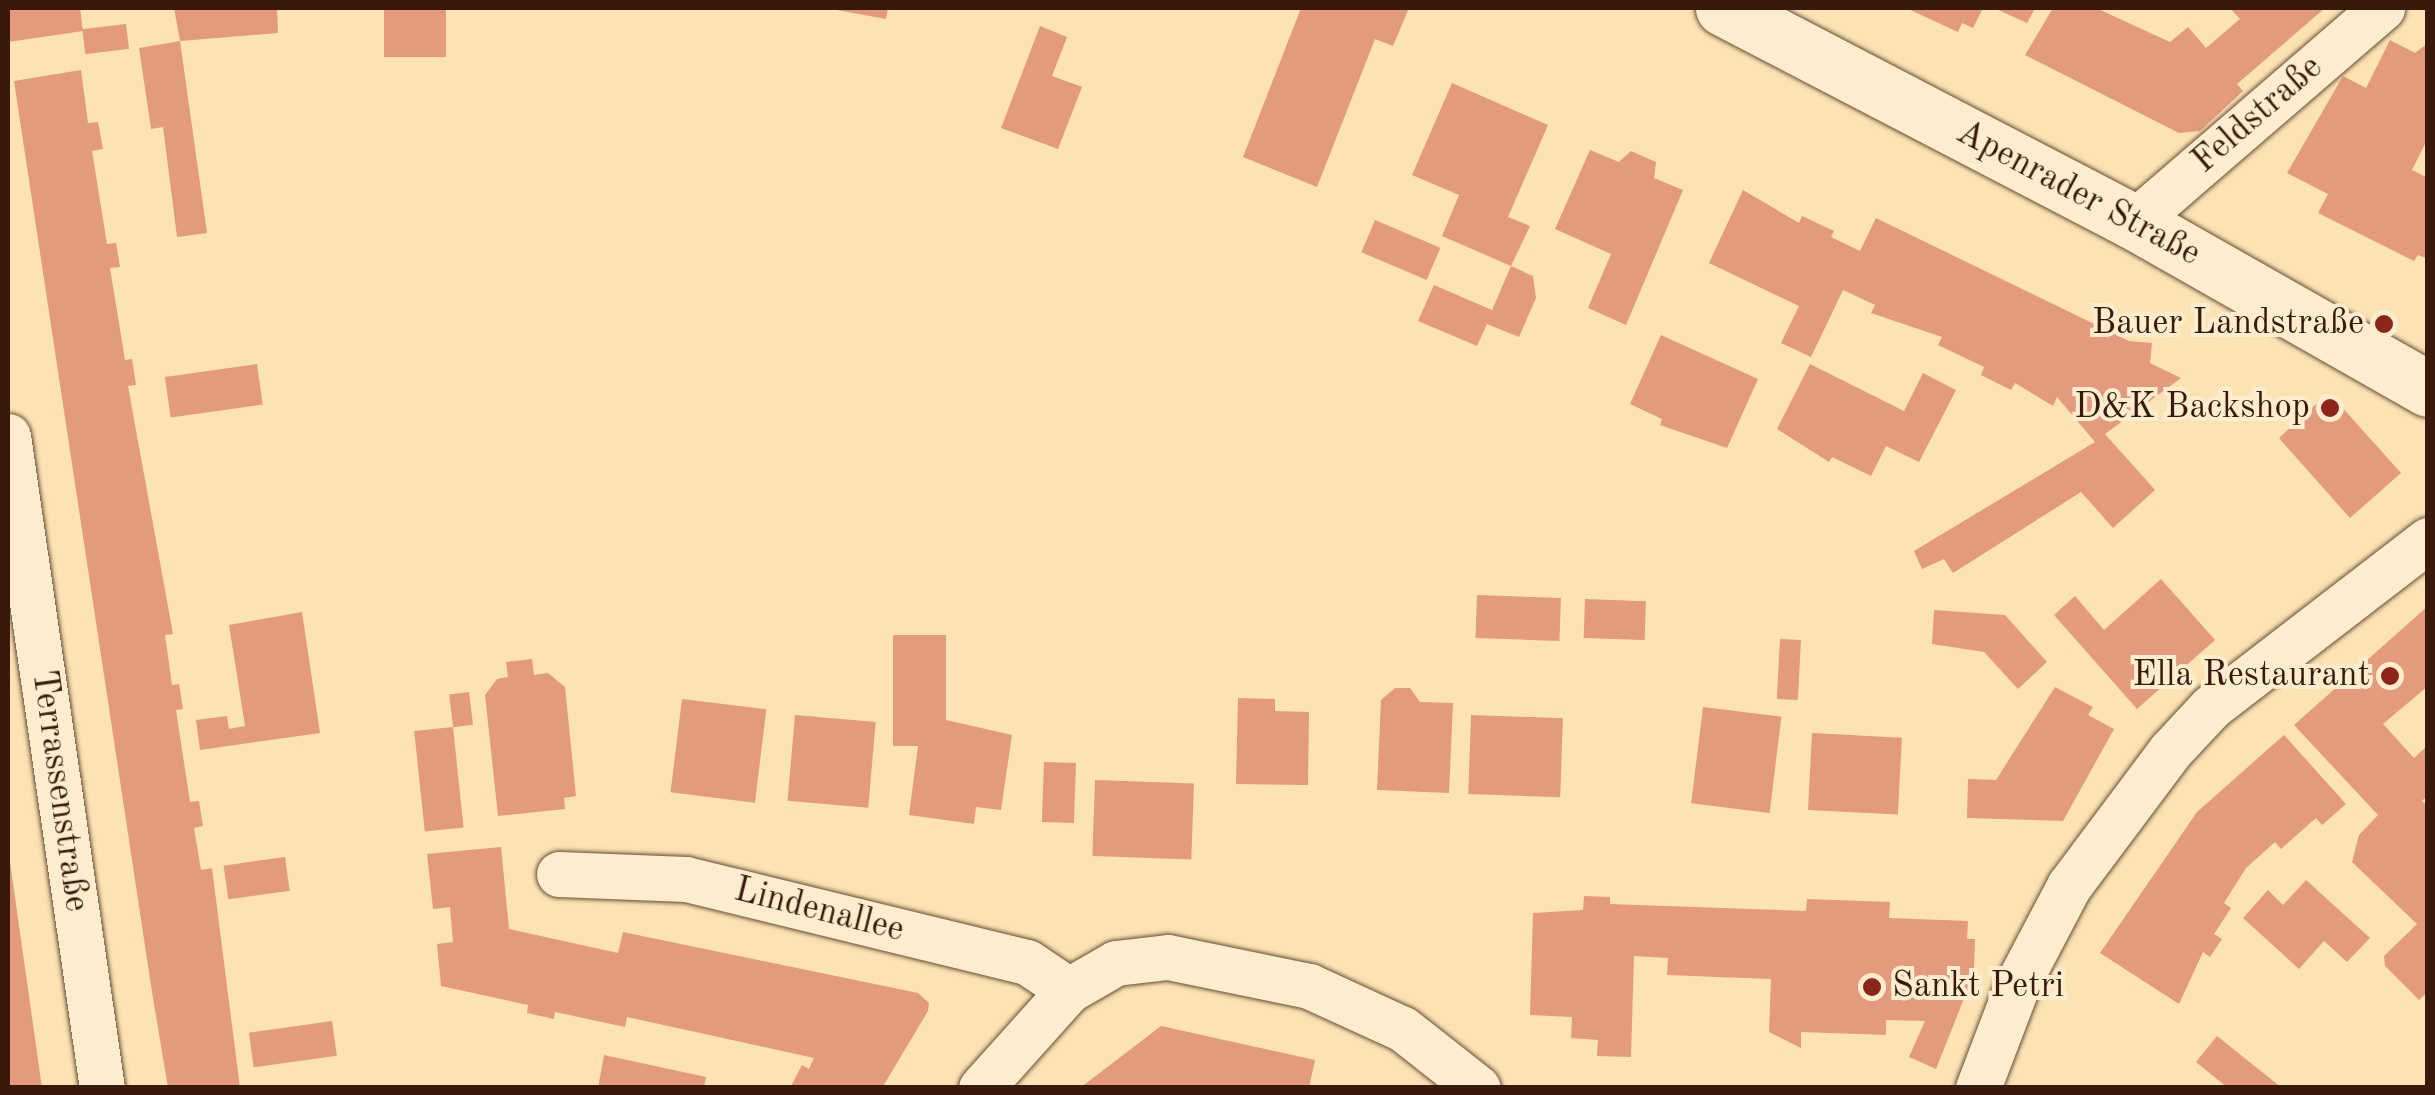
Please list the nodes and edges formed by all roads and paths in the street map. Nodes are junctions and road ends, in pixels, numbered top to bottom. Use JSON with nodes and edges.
{"nodes":[{"id":1,"x":1723,"y":8,"type":"edge"},
{"id":2,"x":2382,"y":8,"type":"edge"},
{"id":3,"x":2134,"y":222,"type":"junction"},
{"id":4,"x":2428,"y":390,"type":"edge"},
{"id":5,"x":8,"y":436,"type":"edge"},
{"id":6,"x":13,"y":518,"type":"edge"},
{"id":7,"x":2428,"y":540,"type":"edge"},
{"id":8,"x":559,"y":874,"type":"dead end"},
{"id":9,"x":1069,"y":990,"type":"junction"},
{"id":10,"x":102,"y":1088,"type":"edge"},
{"id":11,"x":981,"y":1088,"type":"edge"},
{"id":12,"x":1478,"y":1088,"type":"edge"},
{"id":13,"x":1978,"y":1088,"type":"edge"}],
"edges":[{"from":1,"to":3,"type":"street","name":"Apenrader Straße"},
{"from":2,"to":3,"type":"street","name":"Feldstraße"},
{"from":3,"to":4,"type":"street","name":"Apenrader Straße"},
{"from":5,"to":6,"type":"street","name":"Terrassenstraße"},
{"from":6,"to":10,"type":"street","name":"Terrassenstraße"},
{"from":7,"to":13,"type":"street"},
{"from":8,"to":9,"type":"street","name":"Lindenallee"},
{"from":9,"to":11,"type":"street"},
{"from":9,"to":12,"type":"street"}]}
